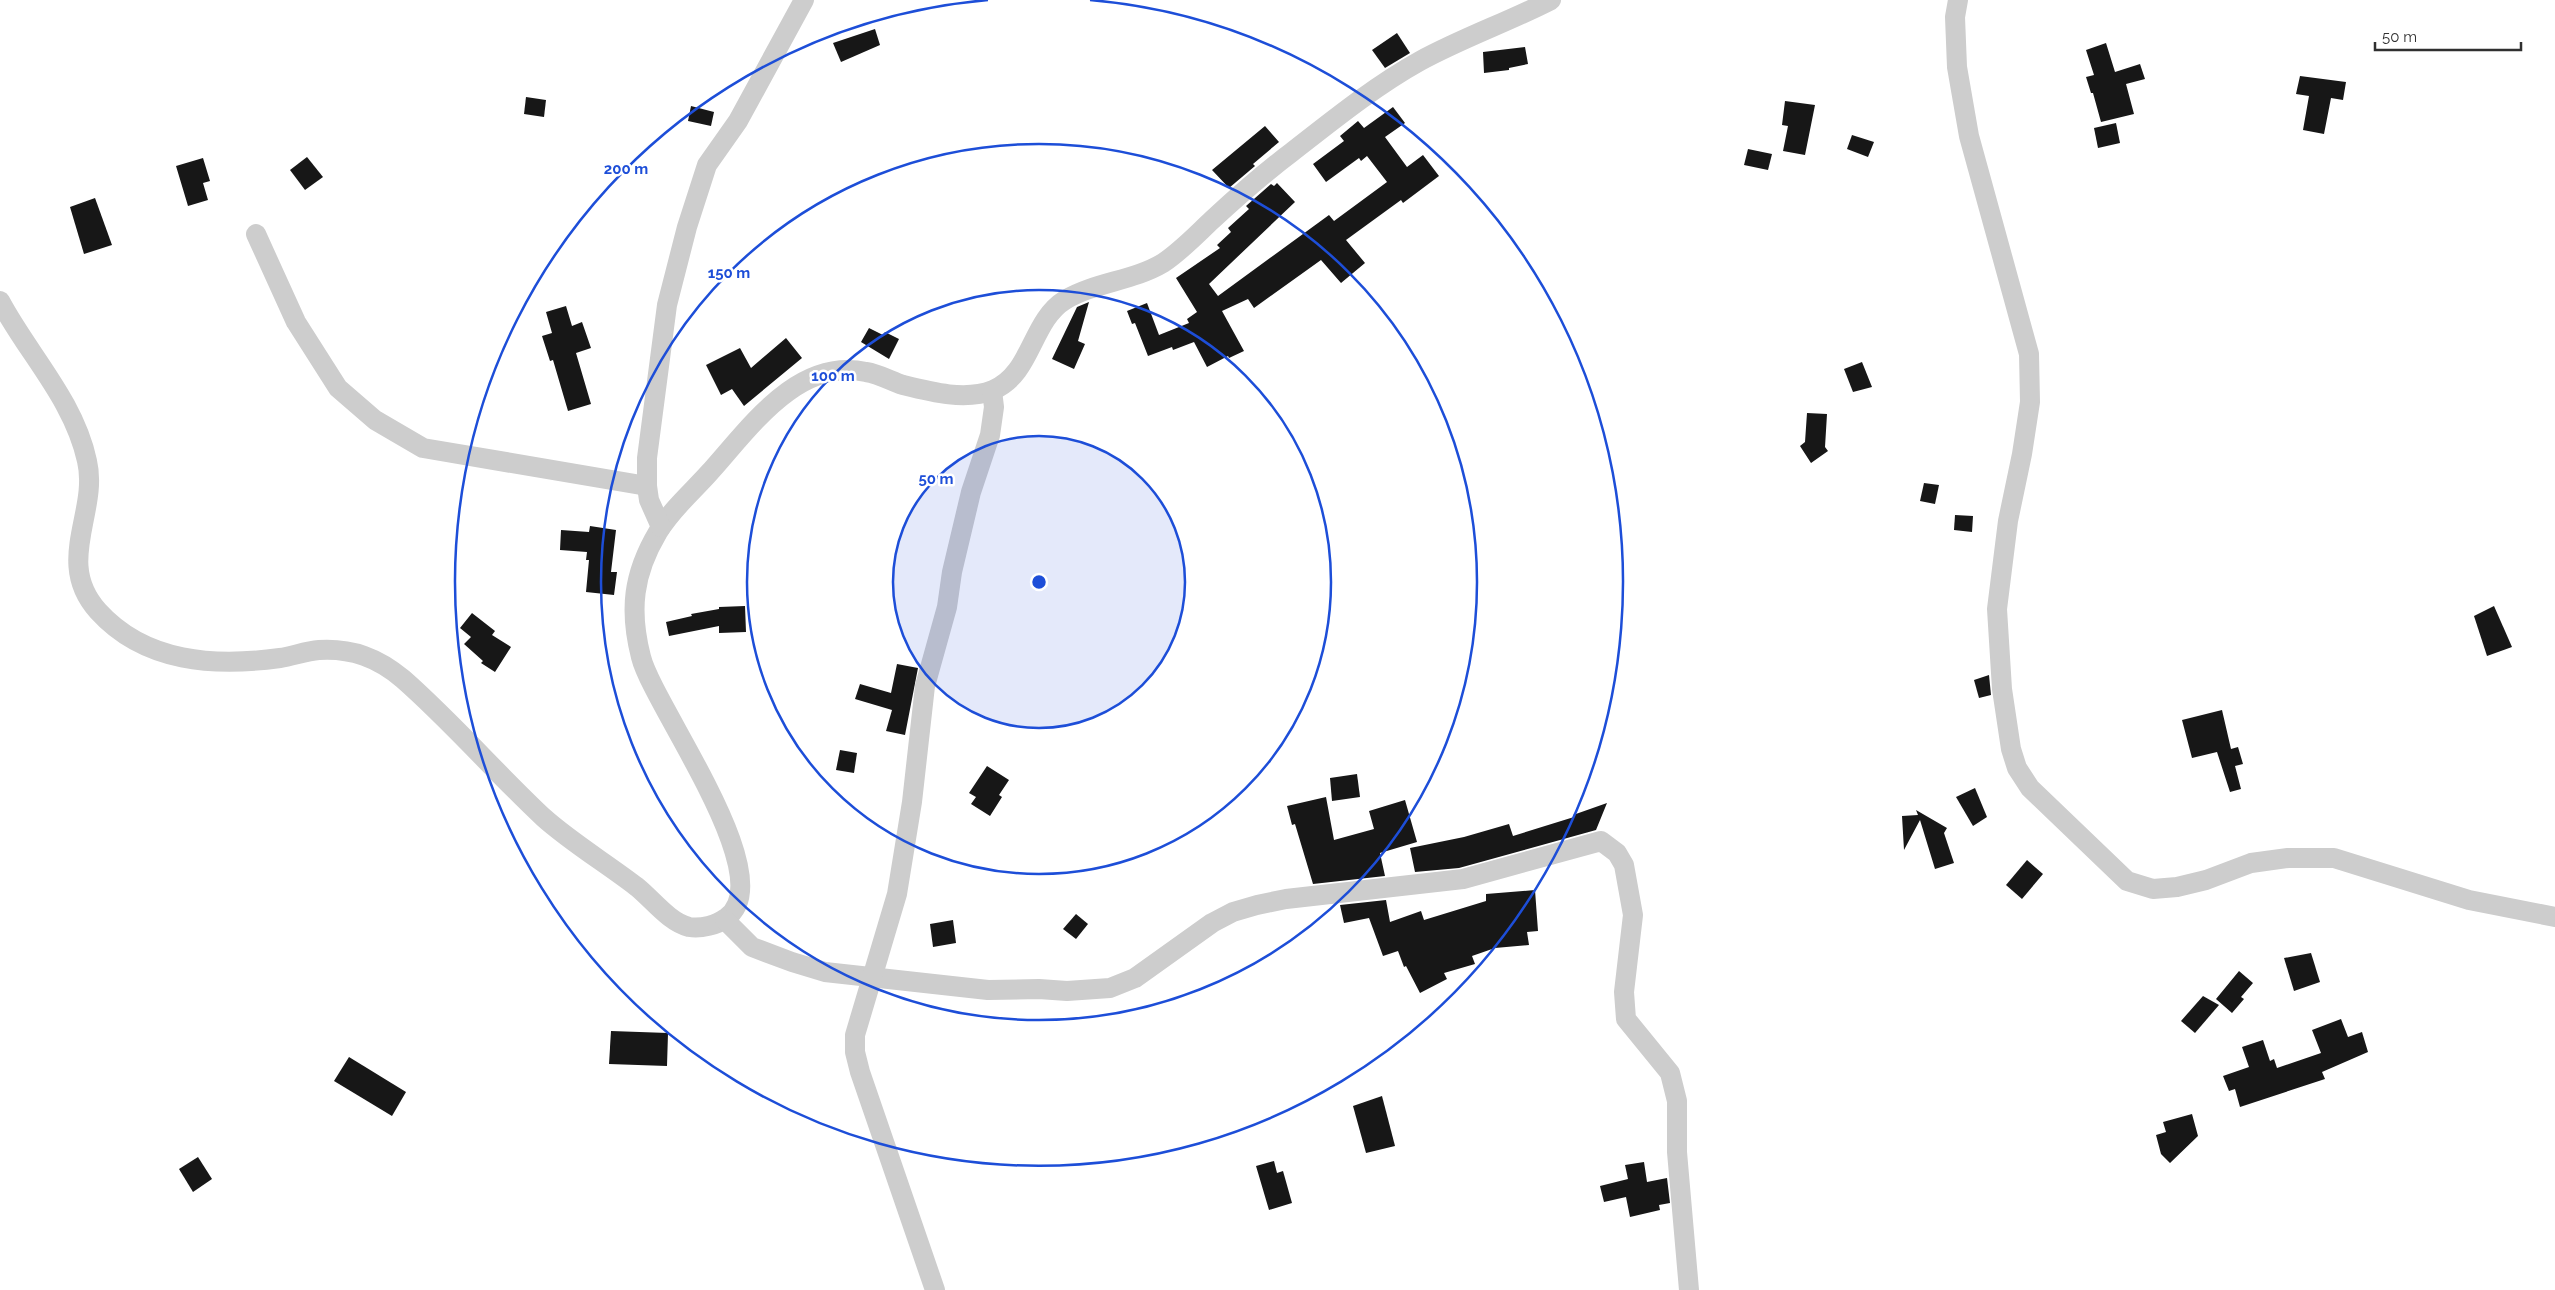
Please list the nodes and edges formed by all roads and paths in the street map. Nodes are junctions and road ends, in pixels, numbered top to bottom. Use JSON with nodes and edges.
{"nodes":[{"id":1,"x":804,"y":0,"type":"edge"},
{"id":2,"x":1551,"y":0,"type":"edge"},
{"id":3,"x":1958,"y":0,"type":"edge"},
{"id":4,"x":256,"y":234,"type":"dead end"},
{"id":5,"x":0,"y":300,"type":"edge"},
{"id":6,"x":992,"y":390,"type":"junction"},
{"id":7,"x":647,"y":486,"type":"junction"},
{"id":8,"x":661,"y":526,"type":"junction"},
{"id":9,"x":2555,"y":917,"type":"edge"},
{"id":10,"x":725,"y":920,"type":"junction"},
{"id":11,"x":871,"y":978,"type":"junction"},
{"id":12,"x":935,"y":1290,"type":"edge"},
{"id":13,"x":1689,"y":1290,"type":"edge"}],
"edges":[{"from":1,"to":7,"type":"street"},
{"from":2,"to":6,"type":"street"},
{"from":3,"to":9,"type":"street"},
{"from":4,"to":7,"type":"street"},
{"from":5,"to":10,"type":"street"},
{"from":6,"to":8,"type":"street"},
{"from":6,"to":11,"type":"street"},
{"from":7,"to":8,"type":"street"},
{"from":8,"to":10,"type":"street"},
{"from":10,"to":11,"type":"street"},
{"from":11,"to":12,"type":"street"},
{"from":11,"to":13,"type":"street"}]}
